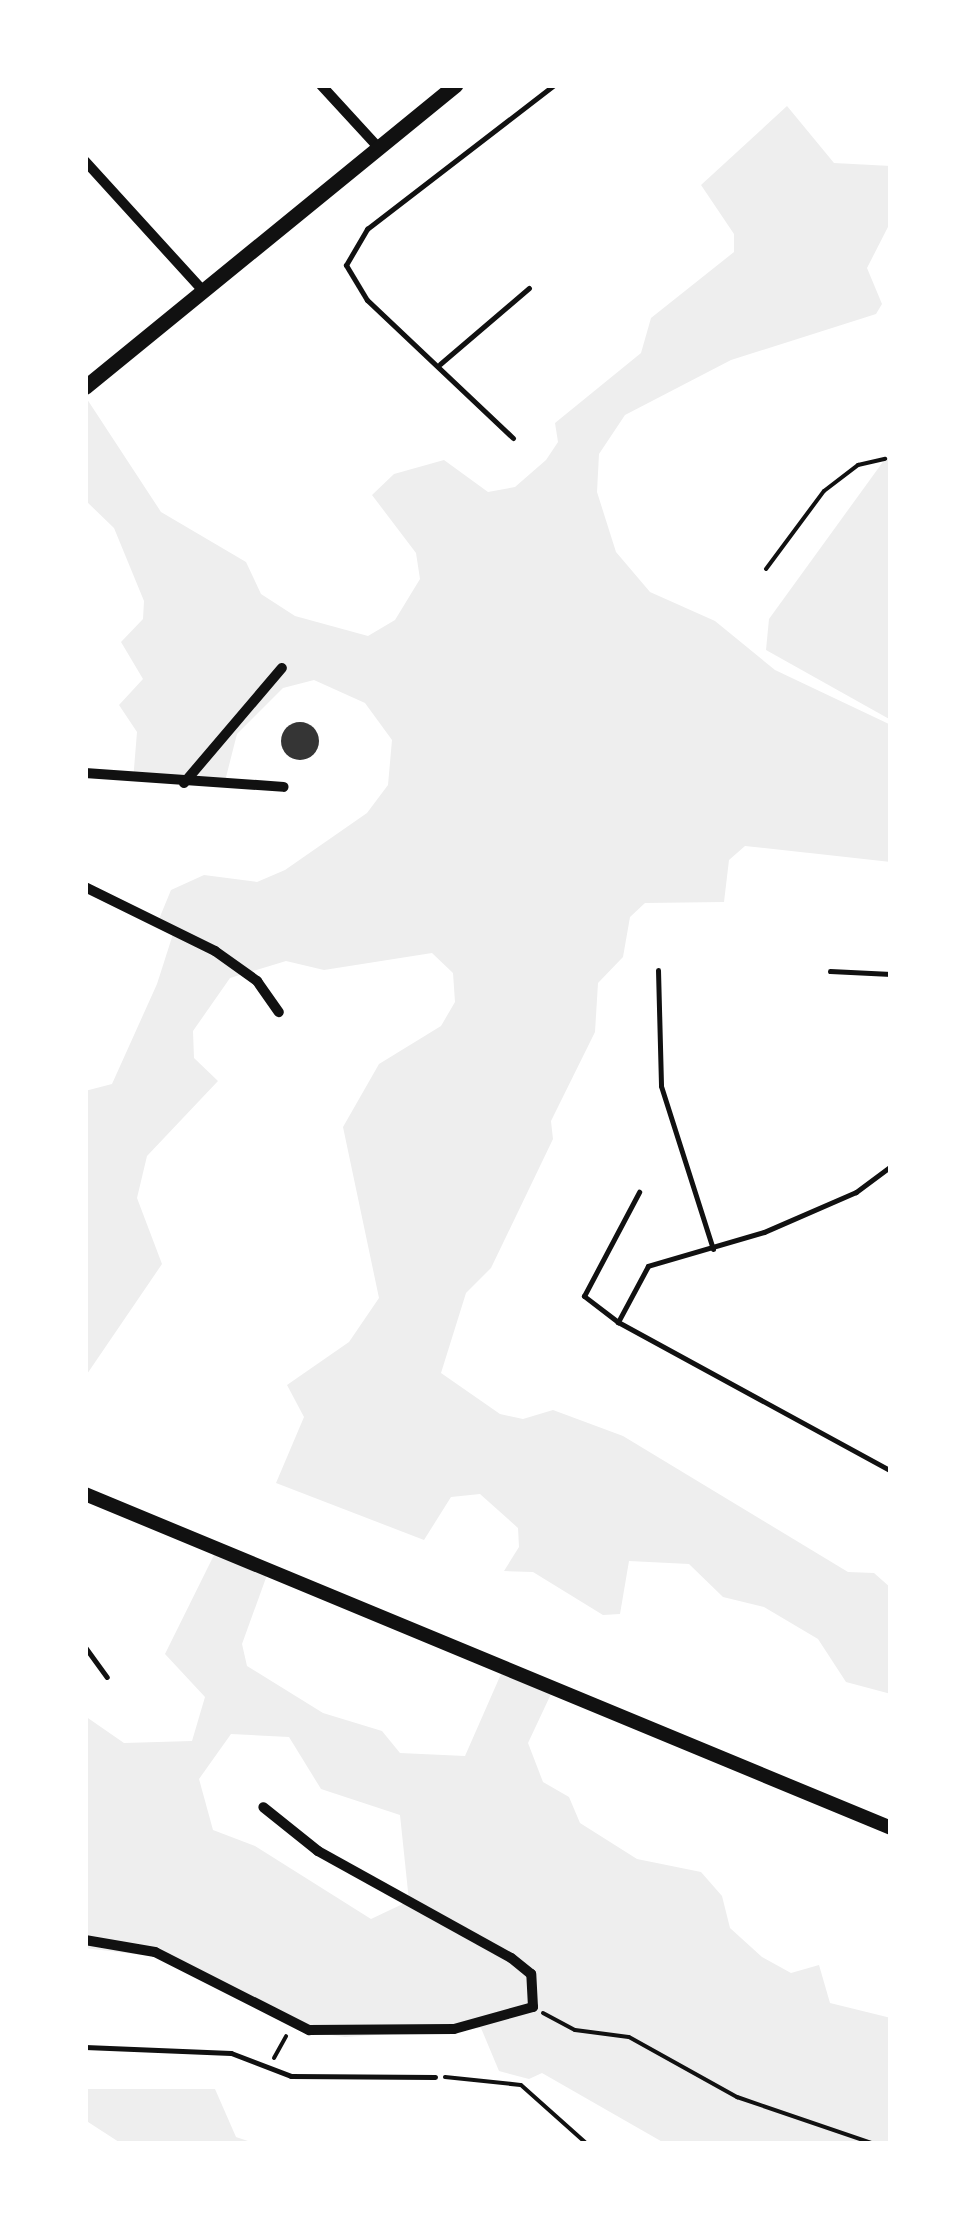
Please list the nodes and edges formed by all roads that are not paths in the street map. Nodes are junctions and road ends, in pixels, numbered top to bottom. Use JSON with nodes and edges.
{"nodes":[{"id":1,"x":321,"y":85,"type":"edge"},
{"id":2,"x":455,"y":85,"type":"edge"},
{"id":3,"x":554,"y":85,"type":"edge"},
{"id":4,"x":379,"y":148,"type":"junction"},
{"id":5,"x":85,"y":160,"type":"edge"},
{"id":6,"x":528,"y":288,"type":"dead end"},
{"id":7,"x":204,"y":293,"type":"junction"},
{"id":8,"x":440,"y":364,"type":"junction"},
{"id":9,"x":85,"y":387,"type":"edge"},
{"id":10,"x":513,"y":438,"type":"dead end"},
{"id":11,"x":282,"y":668,"type":"dead end"},
{"id":12,"x":85,"y":773,"type":"edge"},
{"id":13,"x":184,"y":782,"type":"junction"},
{"id":14,"x":284,"y":788,"type":"dead end"},
{"id":15,"x":85,"y":887,"type":"edge"},
{"id":16,"x":658,"y":970,"type":"dead end"},
{"id":17,"x":830,"y":971,"type":"dead end"},
{"id":18,"x":891,"y":974,"type":"edge"},
{"id":19,"x":279,"y":1012,"type":"dead end"},
{"id":20,"x":891,"y":1166,"type":"edge"},
{"id":21,"x":639,"y":1192,"type":"dead end"},
{"id":22,"x":713,"y":1249,"type":"junction"},
{"id":23,"x":618,"y":1322,"type":"junction"},
{"id":24,"x":891,"y":1471,"type":"edge"},
{"id":25,"x":85,"y":1496,"type":"edge"},
{"id":26,"x":85,"y":1647,"type":"edge"},
{"id":27,"x":107,"y":1677,"type":"dead end"},
{"id":28,"x":263,"y":1807,"type":"dead end"},
{"id":29,"x":891,"y":1828,"type":"edge"},
{"id":30,"x":85,"y":1940,"type":"edge"},
{"id":31,"x":85,"y":2047,"type":"edge"},
{"id":32,"x":435,"y":2077,"type":"road end"}],
"edges":[{"from":1,"to":4,"type":"street"},
{"from":2,"to":4,"type":"main road"},
{"from":3,"to":8,"type":"lane"},
{"from":4,"to":7,"type":"main road"},
{"from":5,"to":7,"type":"street"},
{"from":6,"to":8,"type":"lane"},
{"from":7,"to":9,"type":"main road"},
{"from":8,"to":10,"type":"lane"},
{"from":11,"to":13,"type":"street"},
{"from":12,"to":13,"type":"street"},
{"from":13,"to":14,"type":"street"},
{"from":15,"to":19,"type":"street"},
{"from":16,"to":22,"type":"lane"},
{"from":17,"to":18,"type":"lane"},
{"from":20,"to":22,"type":"lane"},
{"from":21,"to":23,"type":"lane"},
{"from":22,"to":23,"type":"lane"},
{"from":23,"to":24,"type":"lane"},
{"from":25,"to":29,"type":"street"},
{"from":26,"to":27,"type":"lane"},
{"from":28,"to":30,"type":"street"},
{"from":31,"to":32,"type":"lane"}]}
